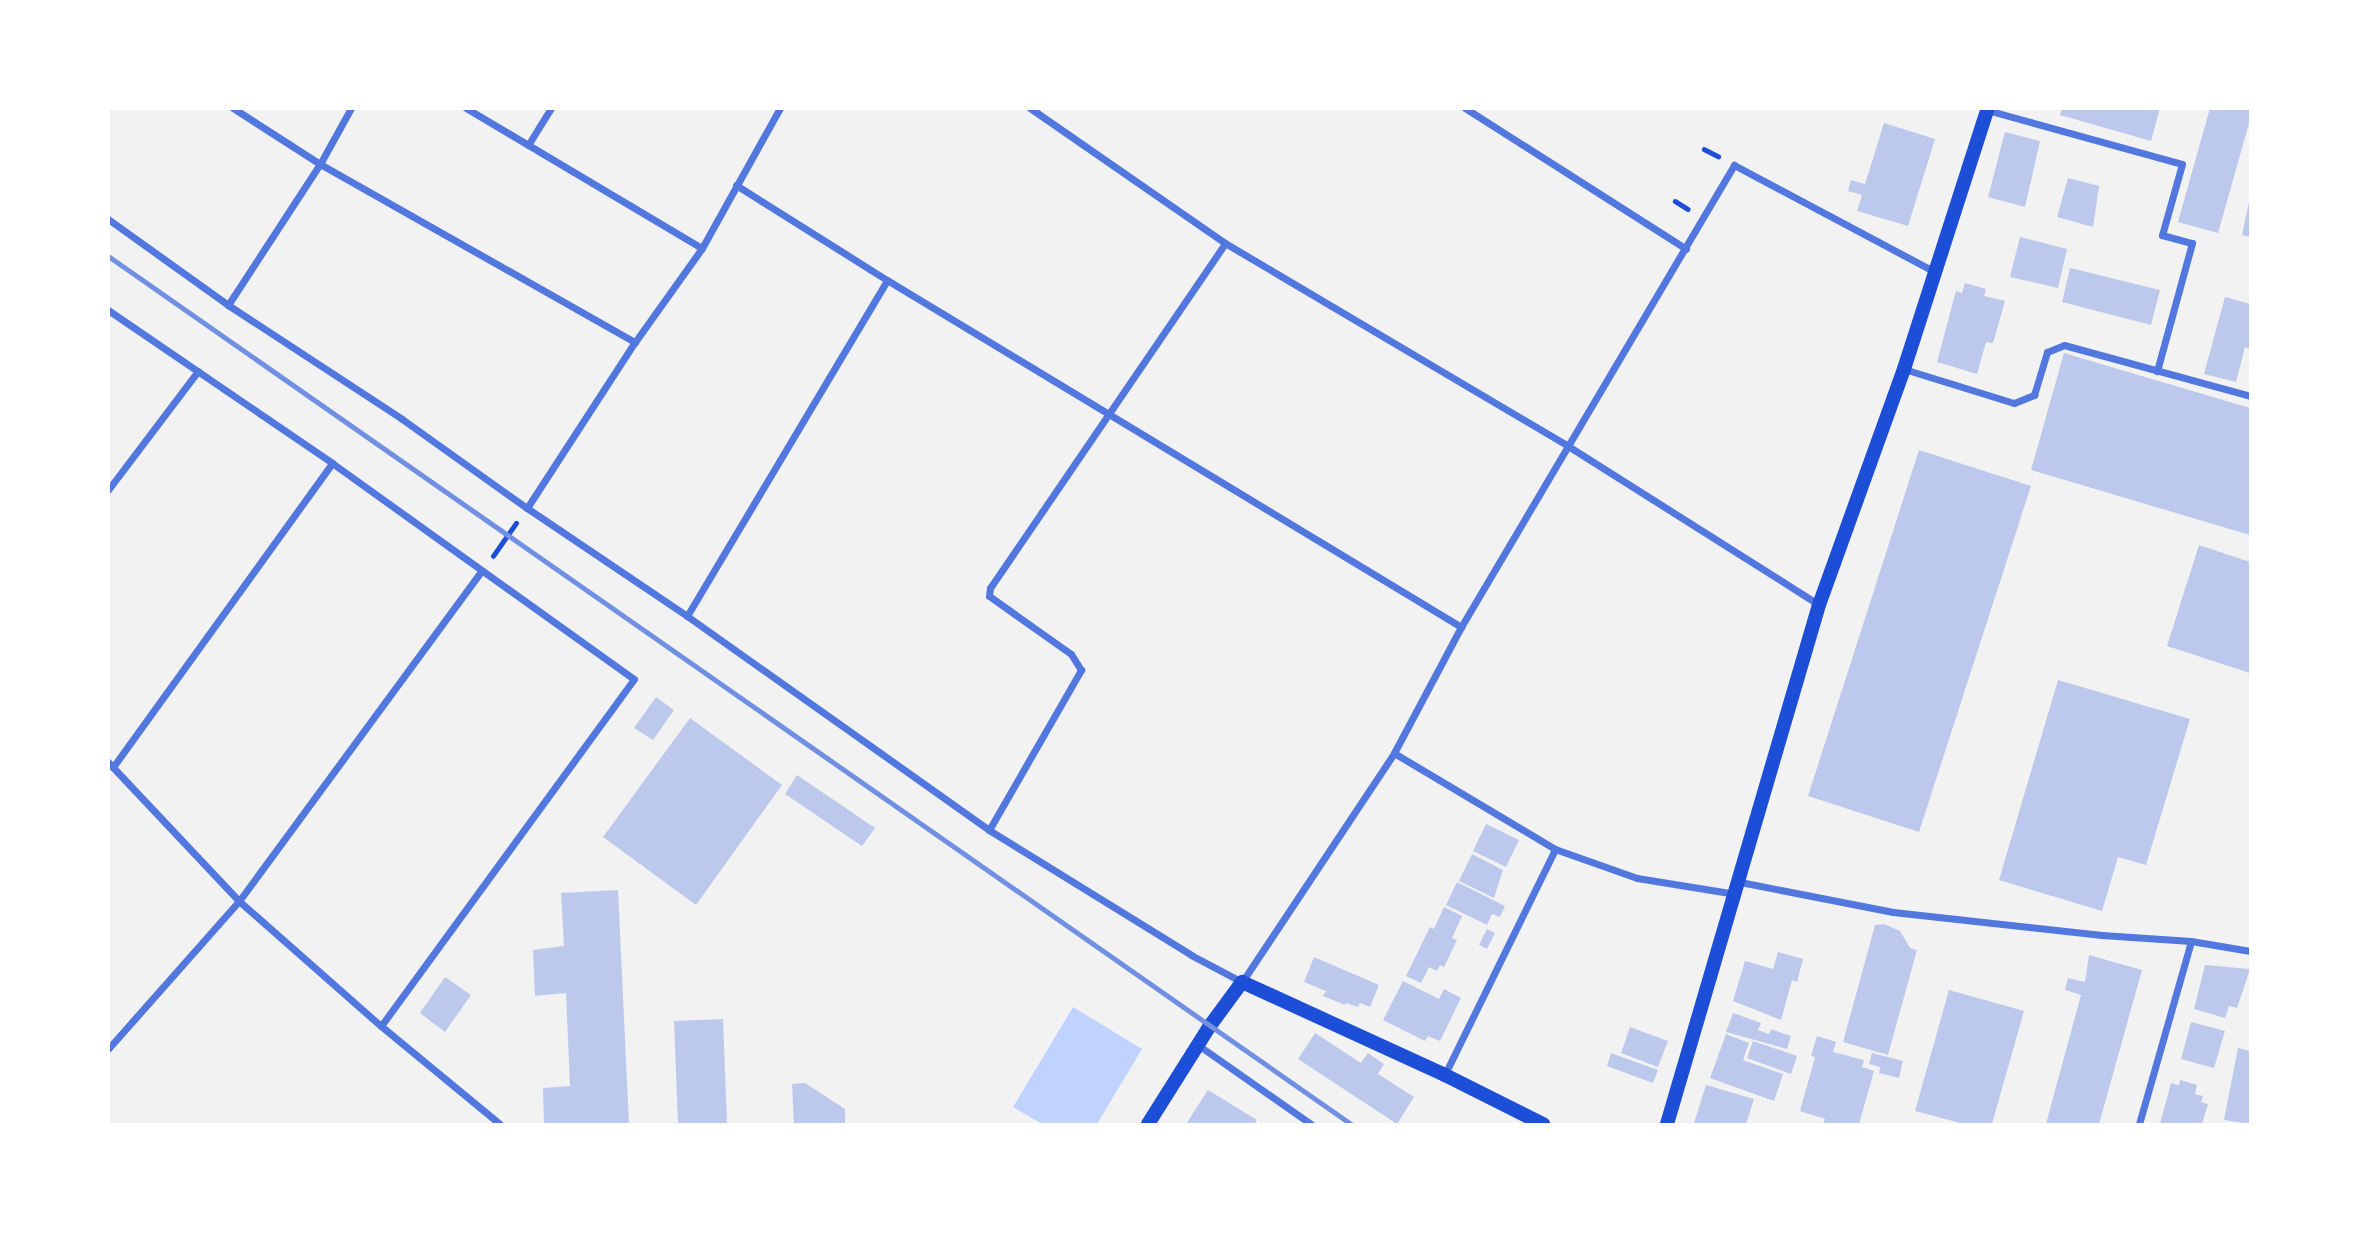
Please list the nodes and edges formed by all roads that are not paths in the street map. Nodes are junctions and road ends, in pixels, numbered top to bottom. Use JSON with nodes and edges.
{"nodes":[{"id":1,"x":233,"y":108,"type":"edge"},
{"id":2,"x":351,"y":108,"type":"edge"},
{"id":3,"x":466,"y":108,"type":"edge"},
{"id":4,"x":551,"y":108,"type":"edge"},
{"id":5,"x":780,"y":108,"type":"edge"},
{"id":6,"x":1030,"y":108,"type":"edge"},
{"id":7,"x":1465,"y":108,"type":"edge"},
{"id":8,"x":1988,"y":109,"type":"edge"},
{"id":9,"x":528,"y":145,"type":"junction"},
{"id":10,"x":320,"y":164,"type":"junction"},
{"id":11,"x":736,"y":185,"type":"junction"},
{"id":12,"x":108,"y":219,"type":"edge"},
{"id":13,"x":1225,"y":243,"type":"junction"},
{"id":14,"x":702,"y":247,"type":"junction"},
{"id":15,"x":1686,"y":249,"type":"junction"},
{"id":16,"x":1935,"y":273,"type":"junction"},
{"id":17,"x":887,"y":281,"type":"junction"},
{"id":18,"x":228,"y":305,"type":"junction"},
{"id":19,"x":108,"y":310,"type":"edge"},
{"id":20,"x":635,"y":342,"type":"junction"},
{"id":21,"x":1905,"y":369,"type":"junction"},
{"id":22,"x":198,"y":371,"type":"junction"},
{"id":23,"x":2157,"y":371,"type":"junction"},
{"id":24,"x":2250,"y":396,"type":"edge"},
{"id":25,"x":1108,"y":413,"type":"junction"},
{"id":26,"x":1568,"y":446,"type":"junction"},
{"id":27,"x":332,"y":463,"type":"junction"},
{"id":28,"x":108,"y":491,"type":"edge"},
{"id":29,"x":527,"y":508,"type":"junction"},
{"id":30,"x":481,"y":572,"type":"junction"},
{"id":31,"x":1819,"y":605,"type":"junction"},
{"id":32,"x":687,"y":616,"type":"junction"},
{"id":33,"x":1461,"y":627,"type":"junction"},
{"id":34,"x":1394,"y":753,"type":"junction"},
{"id":35,"x":111,"y":765,"type":"edge"},
{"id":36,"x":989,"y":830,"type":"junction"},
{"id":37,"x":1555,"y":849,"type":"junction"},
{"id":38,"x":1738,"y":888,"type":"junction"},
{"id":39,"x":239,"y":901,"type":"junction"},
{"id":40,"x":2191,"y":941,"type":"junction"},
{"id":41,"x":2250,"y":951,"type":"edge"},
{"id":42,"x":1242,"y":982,"type":"junction"},
{"id":43,"x":381,"y":1026,"type":"junction"},
{"id":44,"x":1198,"y":1045,"type":"junction"},
{"id":45,"x":108,"y":1049,"type":"edge"},
{"id":46,"x":1445,"y":1074,"type":"junction"},
{"id":47,"x":500,"y":1125,"type":"edge"},
{"id":48,"x":1148,"y":1125,"type":"edge"},
{"id":49,"x":1311,"y":1125,"type":"edge"},
{"id":50,"x":1543,"y":1125,"type":"edge"},
{"id":51,"x":1667,"y":1125,"type":"edge"},
{"id":52,"x":2139,"y":1125,"type":"edge"}],
"edges":[{"from":1,"to":10,"type":"street"},
{"from":2,"to":10,"type":"street"},
{"from":3,"to":9,"type":"street"},
{"from":4,"to":9,"type":"street"},
{"from":5,"to":11,"type":"street"},
{"from":6,"to":13,"type":"street"},
{"from":7,"to":15,"type":"street"},
{"from":8,"to":16,"type":"main road"},
{"from":8,"to":23,"type":"street"},
{"from":9,"to":14,"type":"street"},
{"from":10,"to":18,"type":"street"},
{"from":10,"to":20,"type":"street"},
{"from":11,"to":14,"type":"street"},
{"from":11,"to":17,"type":"street"},
{"from":12,"to":18,"type":"street"},
{"from":13,"to":25,"type":"street"},
{"from":13,"to":26,"type":"street"},
{"from":14,"to":20,"type":"street"},
{"from":15,"to":16,"type":"street"},
{"from":15,"to":26,"type":"street"},
{"from":16,"to":21,"type":"main road"},
{"from":17,"to":25,"type":"street"},
{"from":17,"to":32,"type":"street"},
{"from":18,"to":29,"type":"street"},
{"from":19,"to":22,"type":"street"},
{"from":20,"to":29,"type":"street"},
{"from":21,"to":23,"type":"street"},
{"from":21,"to":31,"type":"main road"},
{"from":22,"to":27,"type":"street"},
{"from":22,"to":28,"type":"street"},
{"from":23,"to":24,"type":"street"},
{"from":25,"to":33,"type":"street"},
{"from":25,"to":36,"type":"street"},
{"from":26,"to":31,"type":"street"},
{"from":26,"to":33,"type":"street"},
{"from":27,"to":30,"type":"street"},
{"from":27,"to":35,"type":"street"},
{"from":29,"to":32,"type":"street"},
{"from":30,"to":39,"type":"street"},
{"from":30,"to":43,"type":"street"},
{"from":31,"to":38,"type":"main road"},
{"from":32,"to":36,"type":"street"},
{"from":33,"to":34,"type":"street"},
{"from":34,"to":37,"type":"street"},
{"from":34,"to":42,"type":"street"},
{"from":35,"to":39,"type":"street"},
{"from":36,"to":42,"type":"street"},
{"from":37,"to":38,"type":"street"},
{"from":37,"to":46,"type":"street"},
{"from":38,"to":40,"type":"street"},
{"from":38,"to":51,"type":"main road"},
{"from":39,"to":43,"type":"street"},
{"from":39,"to":45,"type":"street"},
{"from":40,"to":41,"type":"street"},
{"from":40,"to":52,"type":"street"},
{"from":42,"to":44,"type":"main road"},
{"from":42,"to":46,"type":"main road"},
{"from":43,"to":47,"type":"street"},
{"from":44,"to":48,"type":"main road"},
{"from":44,"to":49,"type":"street"},
{"from":46,"to":50,"type":"main road"}]}
